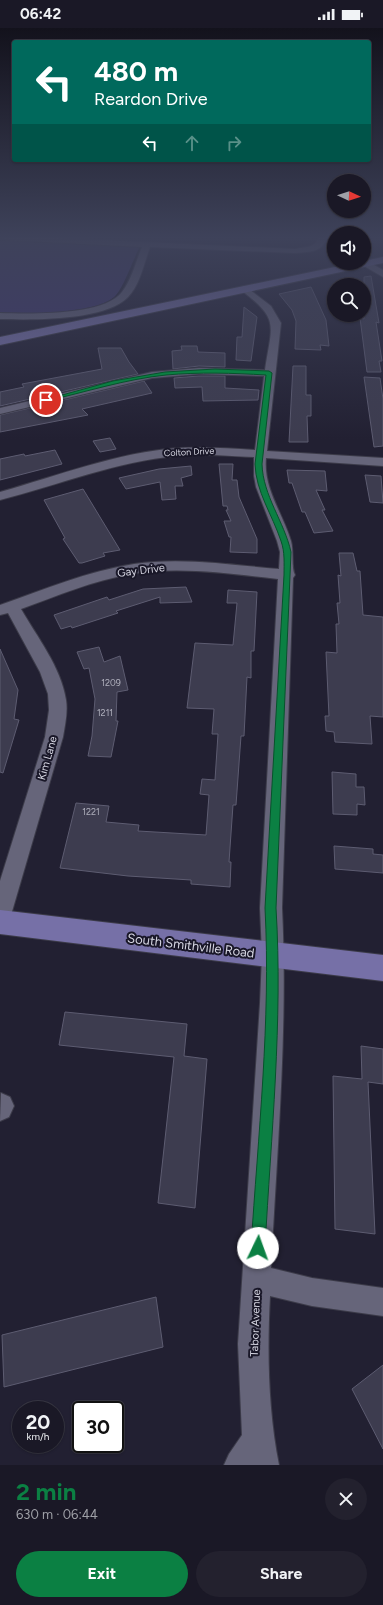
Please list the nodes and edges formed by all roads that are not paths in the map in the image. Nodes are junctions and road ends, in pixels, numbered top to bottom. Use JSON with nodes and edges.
{"nodes":[{"id":1,"x":104,"y":305,"type":"edge"},
{"id":2,"x":170,"y":305,"type":"edge"},
{"id":3,"x":266,"y":305,"type":"edge"},
{"id":4,"x":0,"y":316,"type":"edge"},
{"id":5,"x":0,"y":341,"type":"edge"},
{"id":6,"x":269,"y":373,"type":"junction"},
{"id":7,"x":0,"y":411,"type":"edge"},
{"id":8,"x":260,"y":454,"type":"junction"},
{"id":9,"x":383,"y":462,"type":"edge"},
{"id":10,"x":0,"y":496,"type":"edge"},
{"id":11,"x":288,"y":575,"type":"junction"},
{"id":12,"x":6,"y":608,"type":"edge"},
{"id":13,"x":0,"y":915,"type":"edge"},
{"id":14,"x":0,"y":922,"type":"edge"},
{"id":15,"x":273,"y":955,"type":"junction"},
{"id":16,"x":383,"y":968,"type":"edge"},
{"id":17,"x":256,"y":1279,"type":"junction"},
{"id":18,"x":383,"y":1302,"type":"edge"},
{"id":19,"x":260,"y":1452,"type":"edge"},
{"id":20,"x":240,"y":1465,"type":"edge"}],
"edges":[{"from":1,"to":4,"type":"street"},
{"from":2,"to":5,"type":"main road"},
{"from":3,"to":6,"type":"street","name":"Tabor Avenue"},
{"from":6,"to":7,"type":"street"},
{"from":6,"to":8,"type":"street","name":"Tabor Avenue"},
{"from":8,"to":9,"type":"street","name":"Colton Drive"},
{"from":8,"to":10,"type":"street","name":"Colton Drive"},
{"from":8,"to":11,"type":"street","name":"Tabor Avenue"},
{"from":11,"to":12,"type":"street","name":"Gay Drive"},
{"from":11,"to":15,"type":"street","name":"Tabor Avenue"},
{"from":12,"to":13,"type":"street","name":"Kim Lane"},
{"from":14,"to":15,"type":"main road","name":"South Smithville Road"},
{"from":15,"to":16,"type":"main road","name":"South Smithville Road"},
{"from":15,"to":17,"type":"street","name":"Tabor Avenue"},
{"from":17,"to":18,"type":"street"},
{"from":17,"to":19,"type":"street","name":"Tabor Avenue"},
{"from":19,"to":20,"type":"street"}]}
